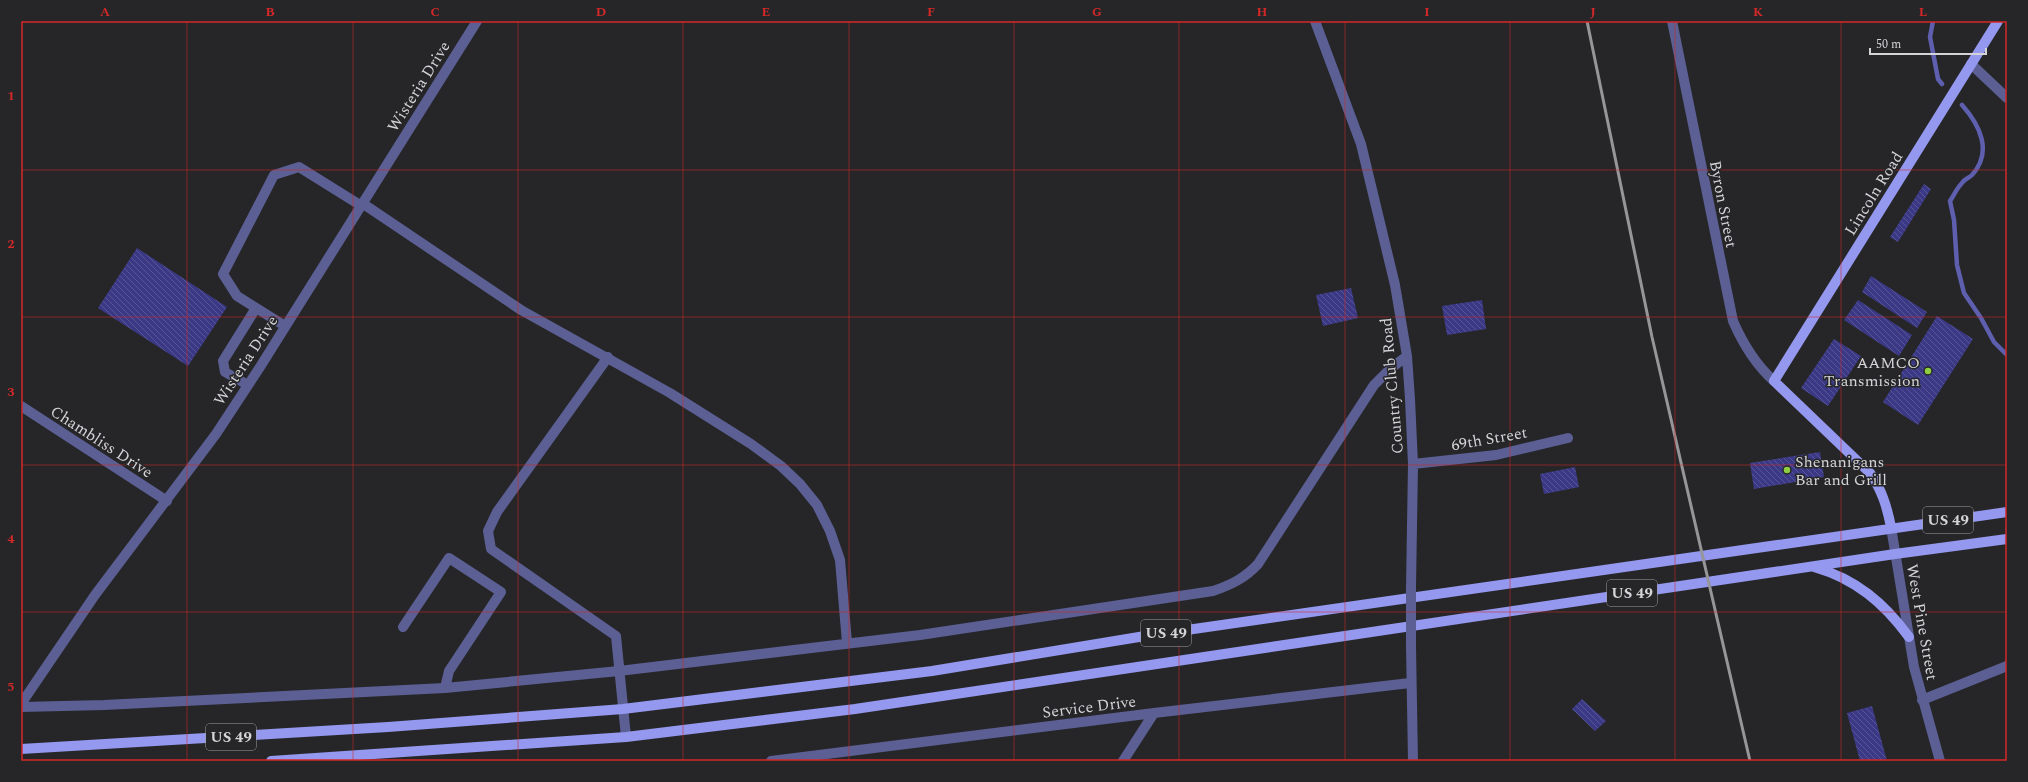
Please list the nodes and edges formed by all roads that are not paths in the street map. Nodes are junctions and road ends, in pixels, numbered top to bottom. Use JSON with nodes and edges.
{"nodes":[{"id":1,"x":477,"y":21,"type":"edge"},
{"id":2,"x":1315,"y":21,"type":"edge"},
{"id":3,"x":1672,"y":21,"type":"edge"},
{"id":4,"x":1998,"y":21,"type":"edge"},
{"id":5,"x":1971,"y":64,"type":"junction"},
{"id":6,"x":2007,"y":98,"type":"edge"},
{"id":7,"x":361,"y":204,"type":"junction"},
{"id":8,"x":256,"y":308,"type":"junction"},
{"id":9,"x":285,"y":326,"type":"junction"},
{"id":10,"x":1407,"y":356,"type":"junction"},
{"id":11,"x":608,"y":358,"type":"junction"},
{"id":12,"x":1774,"y":381,"type":"junction"},
{"id":13,"x":248,"y":385,"type":"junction"},
{"id":14,"x":21,"y":406,"type":"edge"},
{"id":15,"x":1568,"y":438,"type":"dead end"},
{"id":16,"x":1413,"y":464,"type":"junction"},
{"id":17,"x":167,"y":500,"type":"junction"},
{"id":18,"x":2006,"y":511,"type":"edge"},
{"id":19,"x":1891,"y":527,"type":"junction"},
{"id":20,"x":2007,"y":540,"type":"edge"},
{"id":21,"x":1994,"y":541,"type":"junction"},
{"id":22,"x":2007,"y":543,"type":"edge"},
{"id":23,"x":1895,"y":554,"type":"junction"},
{"id":24,"x":1811,"y":566,"type":"junction"},
{"id":25,"x":403,"y":627,"type":"dead end"},
{"id":26,"x":1909,"y":637,"type":"junction"},
{"id":27,"x":847,"y":643,"type":"junction"},
{"id":28,"x":2007,"y":666,"type":"edge"},
{"id":29,"x":619,"y":671,"type":"junction"},
{"id":30,"x":1410,"y":683,"type":"junction"},
{"id":31,"x":445,"y":688,"type":"junction"},
{"id":32,"x":1922,"y":700,"type":"junction"},
{"id":33,"x":21,"y":706,"type":"edge"},
{"id":34,"x":623,"y":709,"type":"junction"},
{"id":35,"x":1154,"y":713,"type":"junction"},
{"id":36,"x":626,"y":737,"type":"junction"},
{"id":37,"x":21,"y":749,"type":"edge"},
{"id":38,"x":271,"y":761,"type":"edge"},
{"id":39,"x":771,"y":761,"type":"edge"},
{"id":40,"x":1123,"y":761,"type":"edge"},
{"id":41,"x":1413,"y":761,"type":"edge"},
{"id":42,"x":1940,"y":761,"type":"edge"}],
"edges":[{"from":1,"to":7,"type":"street","name":"Wisteria Drive"},
{"from":2,"to":10,"type":"street","name":"Country Club Road"},
{"from":3,"to":12,"type":"street","name":"Byron Street"},
{"from":4,"to":5,"type":"main road","name":"Lincoln Road"},
{"from":5,"to":6,"type":"street"},
{"from":5,"to":12,"type":"main road","name":"Lincoln Road"},
{"from":7,"to":8,"type":"street"},
{"from":7,"to":9,"type":"street","name":"Wisteria Drive"},
{"from":7,"to":11,"type":"street"},
{"from":8,"to":9,"type":"street"},
{"from":8,"to":13,"type":"street"},
{"from":9,"to":13,"type":"street","name":"Wisteria Drive"},
{"from":10,"to":16,"type":"street","name":"Country Club Road"},
{"from":10,"to":27,"type":"street"},
{"from":11,"to":27,"type":"street"},
{"from":11,"to":29,"type":"street"},
{"from":12,"to":19,"type":"main road","name":"West Pine Street"},
{"from":13,"to":17,"type":"street","name":"Wisteria Drive"},
{"from":14,"to":17,"type":"street","name":"Chambliss Drive"},
{"from":15,"to":16,"type":"street","name":"69th Street"},
{"from":16,"to":30,"type":"street","name":"Country Club Road","bridge":true},
{"from":17,"to":33,"type":"street","name":"Wisteria Drive"},
{"from":18,"to":19,"type":"main road","number":"US 49"},
{"from":19,"to":23,"type":"street","name":"West Pine Street"},
{"from":19,"to":34,"type":"main road","number":"US 49"},
{"from":20,"to":21,"type":"main road","number":"US 49"},
{"from":21,"to":22,"type":"main road"},
{"from":21,"to":23,"type":"main road","number":"US 49"},
{"from":23,"to":24,"type":"main road","number":"US 49"},
{"from":23,"to":26,"type":"street","name":"West Pine Street"},
{"from":24,"to":26,"type":"main road"},
{"from":24,"to":36,"type":"main road","number":"US 49"},
{"from":25,"to":31,"type":"street"},
{"from":26,"to":32,"type":"street","name":"West Pine Street"},
{"from":27,"to":29,"type":"street"},
{"from":28,"to":32,"type":"street"},
{"from":29,"to":31,"type":"street"},
{"from":29,"to":34,"type":"street"},
{"from":30,"to":35,"type":"street","name":"Service Drive"},
{"from":30,"to":41,"type":"street","name":"Country Club Road"},
{"from":31,"to":33,"type":"street"},
{"from":32,"to":42,"type":"street","name":"West Pine Street"},
{"from":34,"to":36,"type":"street"},
{"from":34,"to":37,"type":"main road","number":"US 49"},
{"from":35,"to":39,"type":"street","name":"Service Drive"},
{"from":35,"to":40,"type":"street"},
{"from":36,"to":38,"type":"main road","number":"US 49"}]}
